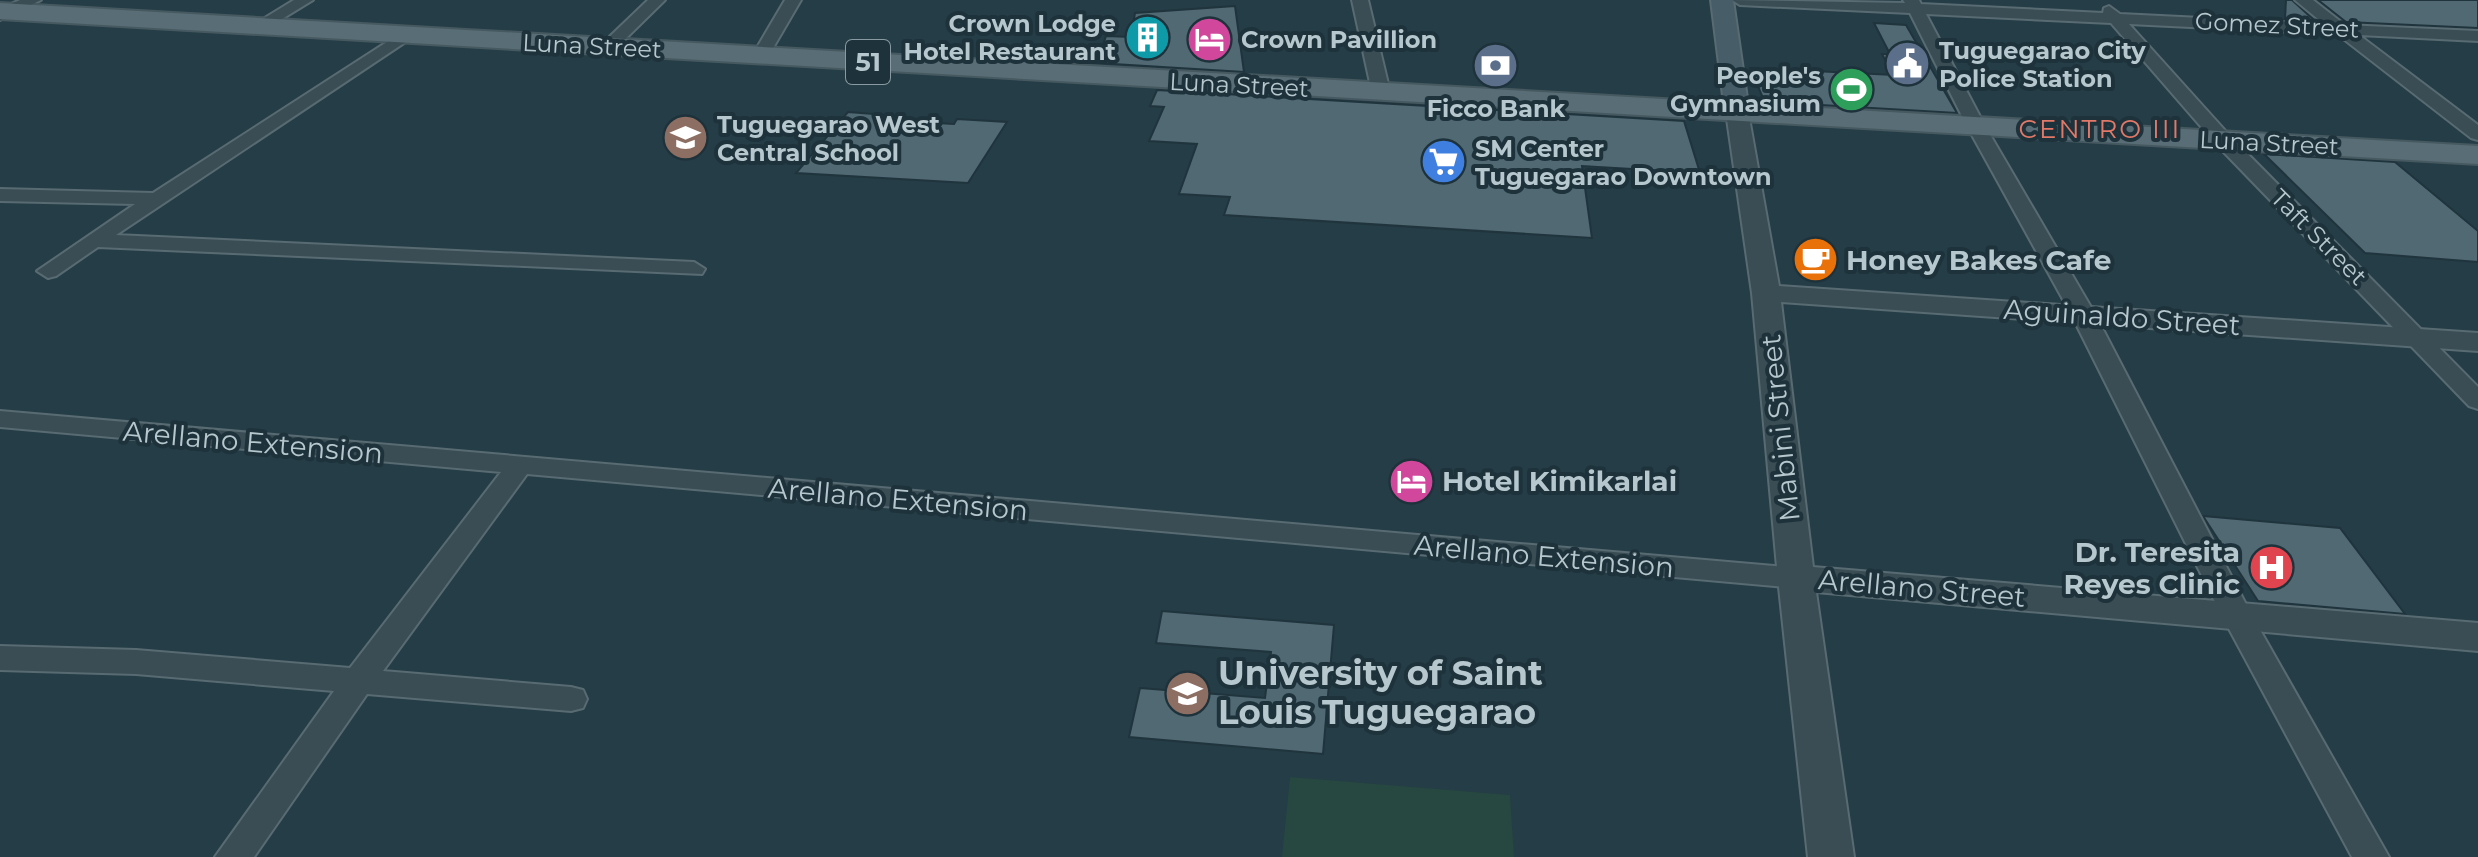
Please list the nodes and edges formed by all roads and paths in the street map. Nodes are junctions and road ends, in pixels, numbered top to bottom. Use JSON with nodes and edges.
{"nodes":[{"id":1,"x":33,"y":0,"type":"edge"},
{"id":2,"x":305,"y":0,"type":"edge"},
{"id":3,"x":657,"y":0,"type":"edge"},
{"id":4,"x":793,"y":0,"type":"edge"},
{"id":5,"x":1360,"y":0,"type":"edge"},
{"id":6,"x":1722,"y":0,"type":"edge"},
{"id":7,"x":1740,"y":0,"type":"edge"},
{"id":8,"x":2098,"y":0,"type":"edge"},
{"id":9,"x":2303,"y":0,"type":"edge"},
{"id":10,"x":1913,"y":4,"type":"edge"},
{"id":11,"x":2,"y":12,"type":"edge"},
{"id":12,"x":2115,"y":18,"type":"junction"},
{"id":13,"x":258,"y":27,"type":"junction"},
{"id":14,"x":2340,"y":28,"type":"junction"},
{"id":15,"x":404,"y":36,"type":"junction"},
{"id":16,"x":2478,"y":36,"type":"edge"},
{"id":17,"x":608,"y":47,"type":"junction"},
{"id":18,"x":760,"y":56,"type":"junction"},
{"id":19,"x":1381,"y":92,"type":"junction"},
{"id":20,"x":1737,"y":112,"type":"junction"},
{"id":21,"x":1976,"y":126,"type":"junction"},
{"id":22,"x":2478,"y":134,"type":"edge"},
{"id":23,"x":2223,"y":140,"type":"junction"},
{"id":24,"x":2478,"y":155,"type":"edge"},
{"id":25,"x":0,"y":195,"type":"edge"},
{"id":26,"x":159,"y":199,"type":"junction"},
{"id":27,"x":97,"y":241,"type":"junction"},
{"id":28,"x":694,"y":269,"type":"dead end"},
{"id":29,"x":48,"y":271,"type":"dead end"},
{"id":30,"x":1766,"y":293,"type":"junction"},
{"id":31,"x":2083,"y":314,"type":"junction"},
{"id":32,"x":2419,"y":338,"type":"junction"},
{"id":33,"x":2478,"y":342,"type":"edge"},
{"id":34,"x":2478,"y":401,"type":"edge"},
{"id":35,"x":0,"y":419,"type":"edge"},
{"id":36,"x":520,"y":465,"type":"junction"},
{"id":37,"x":1796,"y":578,"type":"junction"},
{"id":38,"x":2236,"y":614,"type":"junction"},
{"id":39,"x":2478,"y":637,"type":"edge"},
{"id":40,"x":0,"y":658,"type":"edge"},
{"id":41,"x":358,"y":682,"type":"junction"},
{"id":42,"x":571,"y":699,"type":"dead end"},
{"id":43,"x":233,"y":857,"type":"edge"},
{"id":44,"x":1831,"y":857,"type":"edge"},
{"id":45,"x":2371,"y":857,"type":"edge"}],
"edges":[{"from":1,"to":11,"type":"street"},
{"from":2,"to":13,"type":"street"},
{"from":3,"to":17,"type":"street"},
{"from":4,"to":18,"type":"street"},
{"from":5,"to":19,"type":"street"},
{"from":6,"to":20,"type":"main road","name":"Mabini Street"},
{"from":7,"to":10,"type":"street","name":"Gomez Street"},
{"from":8,"to":12,"type":"street","name":"Taft Street"},
{"from":9,"to":14,"type":"street"},
{"from":10,"to":12,"type":"street","name":"Gomez Street"},
{"from":10,"to":21,"type":"street"},
{"from":11,"to":13,"type":"main road","name":"Luna Street","number":"51"},
{"from":12,"to":14,"type":"street","name":"Gomez Street"},
{"from":12,"to":23,"type":"street","name":"Taft Street"},
{"from":13,"to":15,"type":"main road","name":"Luna Street","number":"51"},
{"from":14,"to":16,"type":"street","name":"Gomez Street"},
{"from":14,"to":22,"type":"street"},
{"from":15,"to":17,"type":"main road","name":"Luna Street","number":"51"},
{"from":15,"to":26,"type":"street"},
{"from":17,"to":18,"type":"main road","name":"Luna Street","number":"51"},
{"from":18,"to":19,"type":"main road","name":"Luna Street","number":"51"},
{"from":19,"to":20,"type":"main road","name":"Luna Street","number":"51"},
{"from":20,"to":21,"type":"main road","name":"Luna Street","number":"51"},
{"from":20,"to":30,"type":"street","name":"Mabini Street"},
{"from":21,"to":23,"type":"main road","name":"Luna Street","number":"51"},
{"from":21,"to":31,"type":"street"},
{"from":23,"to":24,"type":"main road","name":"Luna Street","number":"51"},
{"from":23,"to":32,"type":"street","name":"Taft Street"},
{"from":25,"to":26,"type":"street"},
{"from":26,"to":27,"type":"street"},
{"from":27,"to":28,"type":"street"},
{"from":27,"to":29,"type":"street"},
{"from":30,"to":31,"type":"street","name":"Aguinaldo Street"},
{"from":30,"to":37,"type":"street","name":"Mabini Street"},
{"from":31,"to":32,"type":"street","name":"Aguinaldo Street"},
{"from":31,"to":38,"type":"street"},
{"from":32,"to":33,"type":"street","name":"Aguinaldo Street"},
{"from":32,"to":34,"type":"street","name":"Taft Street"},
{"from":35,"to":36,"type":"street","name":"Arellano Extension"},
{"from":36,"to":37,"type":"street","name":"Arellano Extension"},
{"from":36,"to":41,"type":"street"},
{"from":37,"to":38,"type":"street","name":"Arellano Street"},
{"from":37,"to":44,"type":"street","name":"Mabini Street"},
{"from":38,"to":39,"type":"street","name":"Arellano Street"},
{"from":38,"to":45,"type":"street"},
{"from":40,"to":41,"type":"street"},
{"from":41,"to":42,"type":"street"},
{"from":41,"to":43,"type":"street"}]}
